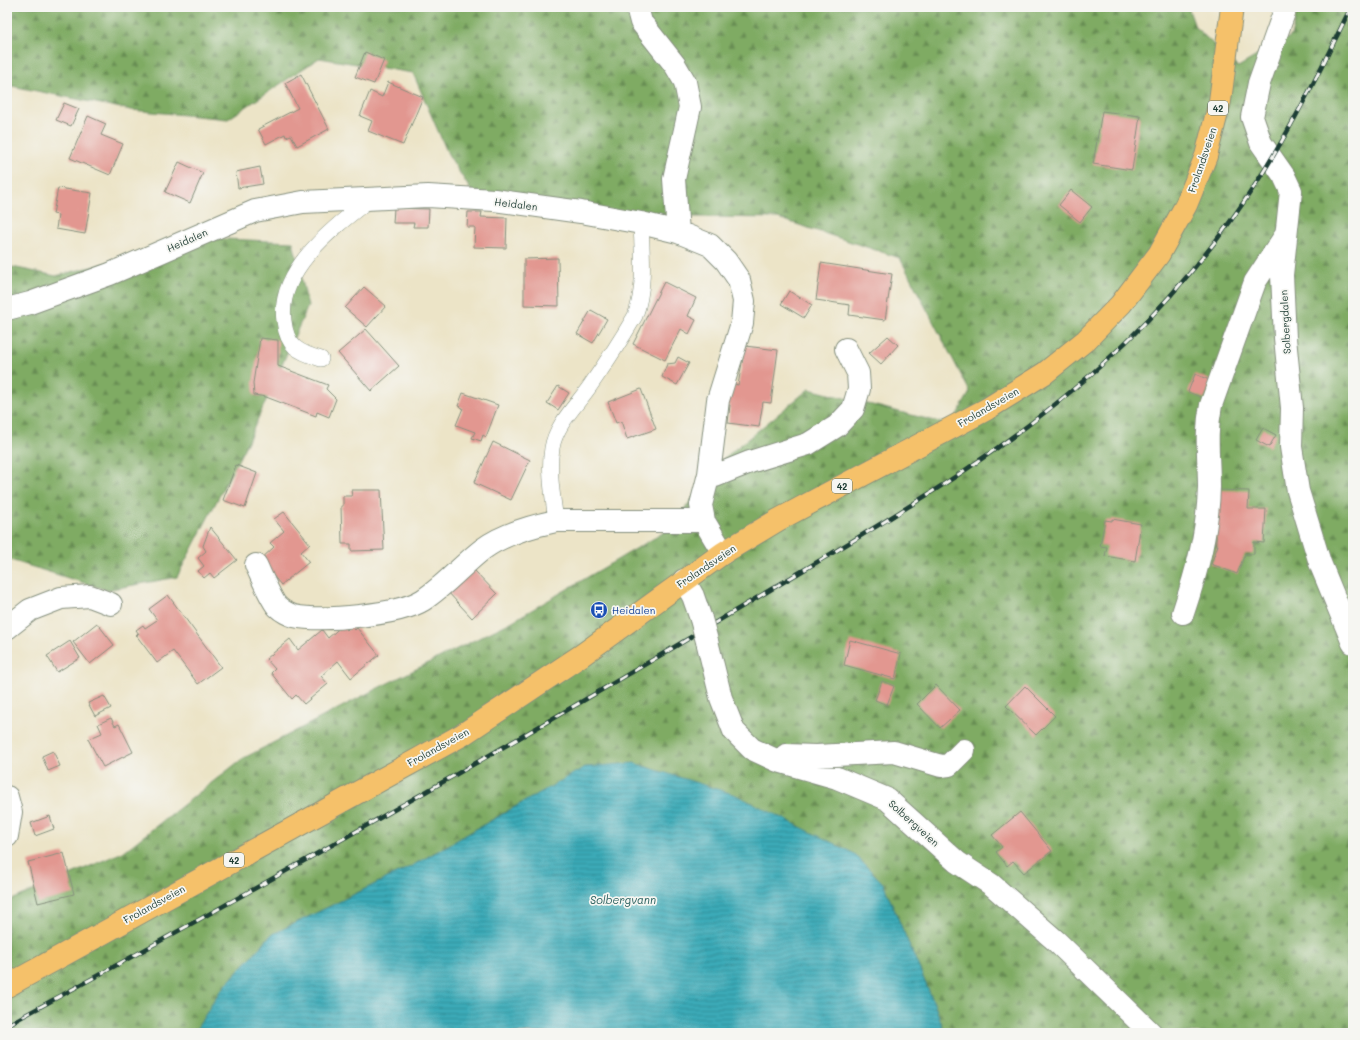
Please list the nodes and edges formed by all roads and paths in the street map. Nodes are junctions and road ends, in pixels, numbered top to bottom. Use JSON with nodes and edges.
{"nodes":[{"id":1,"x":637,"y":7,"type":"edge"},
{"id":2,"x":1232,"y":7,"type":"edge"},
{"id":3,"x":1286,"y":7,"type":"edge"},
{"id":4,"x":369,"y":200,"type":"junction"},
{"id":5,"x":641,"y":223,"type":"junction"},
{"id":6,"x":678,"y":232,"type":"junction"},
{"id":7,"x":1287,"y":233,"type":"junction"},
{"id":8,"x":7,"y":309,"type":"edge"},
{"id":9,"x":846,"y":349,"type":"dead end"},
{"id":10,"x":321,"y":359,"type":"dead end"},
{"id":11,"x":709,"y":474,"type":"junction"},
{"id":12,"x":556,"y":521,"type":"junction"},
{"id":13,"x":704,"y":521,"type":"junction"},
{"id":14,"x":723,"y":553,"type":"junction"},
{"id":15,"x":256,"y":565,"type":"dead end"},
{"id":16,"x":684,"y":580,"type":"junction"},
{"id":17,"x":111,"y":604,"type":"dead end"},
{"id":18,"x":1183,"y":612,"type":"dead end"},
{"id":19,"x":7,"y":628,"type":"edge"},
{"id":20,"x":1353,"y":643,"type":"edge"},
{"id":21,"x":964,"y":750,"type":"dead end"},
{"id":22,"x":767,"y":756,"type":"junction"},
{"id":23,"x":7,"y":797,"type":"edge"},
{"id":24,"x":7,"y":836,"type":"edge"},
{"id":25,"x":7,"y":986,"type":"edge"},
{"id":26,"x":1151,"y":1033,"type":"edge"}],
"edges":[{"from":1,"to":6,"type":"street"},
{"from":2,"to":14,"type":"main road","name":"Frolandsveien","number":"42"},
{"from":3,"to":7,"type":"street","name":"Solbergdalen"},
{"from":4,"to":5,"type":"street","name":"Heidalen"},
{"from":4,"to":8,"type":"street","name":"Heidalen"},
{"from":4,"to":10,"type":"lane"},
{"from":5,"to":6,"type":"street","name":"Heidalen"},
{"from":5,"to":12,"type":"lane"},
{"from":6,"to":11,"type":"street","name":"Heidalen"},
{"from":7,"to":18,"type":"street"},
{"from":7,"to":20,"type":"street","name":"Solbergdalen"},
{"from":9,"to":11,"type":"street"},
{"from":11,"to":13,"type":"street","name":"Heidalen"},
{"from":12,"to":13,"type":"street"},
{"from":12,"to":15,"type":"street"},
{"from":13,"to":14,"type":"street","name":"Heidalen"},
{"from":14,"to":16,"type":"main road","name":"Frolandsveien","number":"42"},
{"from":16,"to":22,"type":"street","name":"Solbergveien","bridge":true},
{"from":16,"to":25,"type":"main road","name":"Frolandsveien","number":"42"},
{"from":17,"to":19,"type":"street"},
{"from":21,"to":22,"type":"street"},
{"from":22,"to":26,"type":"street","name":"Solbergveien"},
{"from":23,"to":24,"type":"street"}]}
